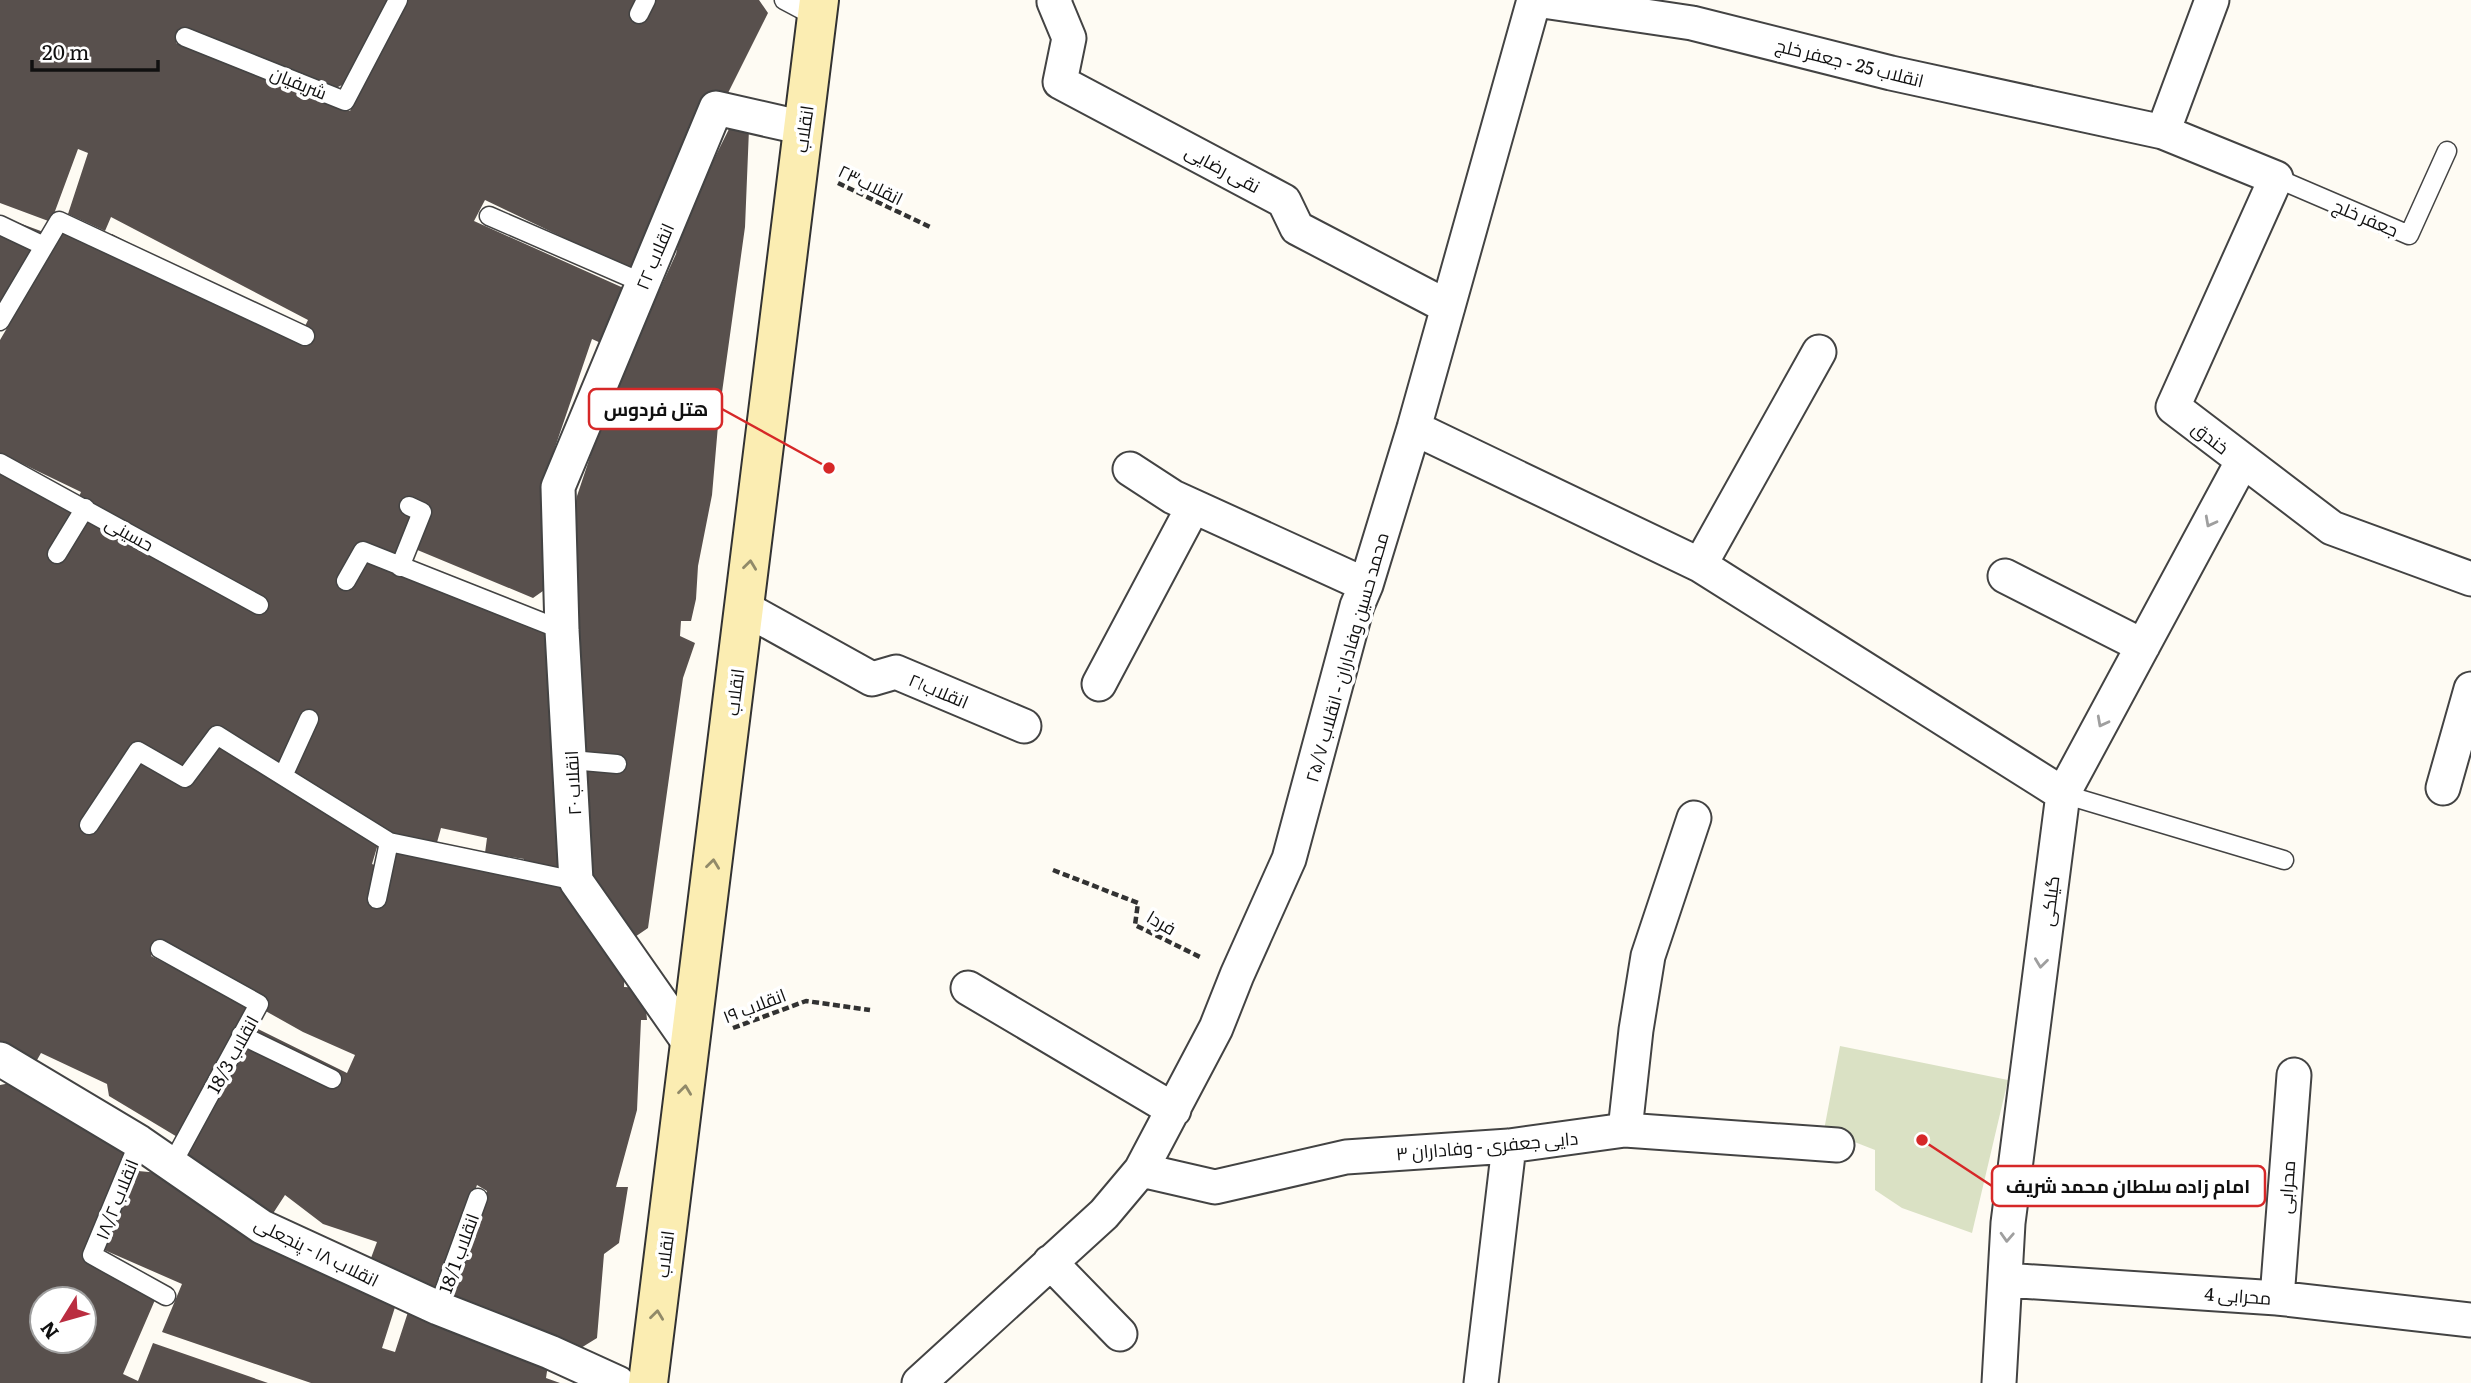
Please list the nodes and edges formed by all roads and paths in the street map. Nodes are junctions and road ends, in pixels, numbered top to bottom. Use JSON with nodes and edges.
{"nodes":[{"id":1,"x":398,"y":0,"type":"edge"},
{"id":2,"x":1055,"y":0,"type":"edge"},
{"id":3,"x":1535,"y":0,"type":"edge"},
{"id":4,"x":2212,"y":0,"type":"edge"},
{"id":5,"x":806,"y":6,"type":"edge"},
{"id":6,"x":1696,"y":11,"type":"edge"},
{"id":7,"x":185,"y":37,"type":"dead end"},
{"id":8,"x":2163,"y":132,"type":"junction"},
{"id":9,"x":801,"y":146,"type":"junction"},
{"id":10,"x":2446,"y":151,"type":"dead end"},
{"id":11,"x":2276,"y":178,"type":"junction"},
{"id":12,"x":489,"y":216,"type":"dead end"},
{"id":13,"x":0,"y":225,"type":"edge"},
{"id":14,"x":932,"y":229,"type":"dead end"},
{"id":15,"x":44,"y":246,"type":"junction"},
{"id":16,"x":643,"y":284,"type":"junction"},
{"id":17,"x":1448,"y":307,"type":"junction"},
{"id":18,"x":0,"y":321,"type":"edge"},
{"id":19,"x":305,"y":336,"type":"dead end"},
{"id":20,"x":1819,"y":352,"type":"dead end"},
{"id":21,"x":1415,"y":428,"type":"junction"},
{"id":22,"x":2242,"y":462,"type":"junction"},
{"id":23,"x":0,"y":463,"type":"edge"},
{"id":24,"x":1130,"y":469,"type":"dead end"},
{"id":25,"x":558,"y":487,"type":"joint"},
{"id":26,"x":409,"y":506,"type":"dead end"},
{"id":27,"x":1193,"y":507,"type":"junction"},
{"id":28,"x":85,"y":508,"type":"junction"},
{"id":29,"x":57,"y":554,"type":"dead end"},
{"id":30,"x":1700,"y":565,"type":"junction"},
{"id":31,"x":400,"y":566,"type":"junction"},
{"id":32,"x":2005,"y":576,"type":"dead end"},
{"id":33,"x":2471,"y":579,"type":"edge"},
{"id":34,"x":346,"y":582,"type":"dead end"},
{"id":35,"x":1366,"y":585,"type":"junction"},
{"id":36,"x":259,"y":605,"type":"dead end"},
{"id":37,"x":744,"y":608,"type":"junction"},
{"id":38,"x":562,"y":630,"type":"junction"},
{"id":39,"x":2143,"y":646,"type":"junction"},
{"id":40,"x":1099,"y":684,"type":"dead end"},
{"id":41,"x":2471,"y":689,"type":"edge"},
{"id":42,"x":309,"y":719,"type":"dead end"},
{"id":43,"x":1024,"y":726,"type":"dead end"},
{"id":44,"x":570,"y":760,"type":"junction"},
{"id":45,"x":617,"y":764,"type":"dead end"},
{"id":46,"x":283,"y":776,"type":"junction"},
{"id":47,"x":2444,"y":788,"type":"dead end"},
{"id":48,"x":2063,"y":794,"type":"junction"},
{"id":49,"x":1694,"y":818,"type":"dead end"},
{"id":50,"x":89,"y":825,"type":"dead end"},
{"id":51,"x":389,"y":842,"type":"junction"},
{"id":52,"x":2284,"y":860,"type":"dead end"},
{"id":53,"x":1053,"y":870,"type":"dead end"},
{"id":54,"x":576,"y":881,"type":"junction"},
{"id":55,"x":377,"y":899,"type":"dead end"},
{"id":56,"x":160,"y":949,"type":"dead end"},
{"id":57,"x":1237,"y":975,"type":"junction"},
{"id":58,"x":968,"y":988,"type":"dead end"},
{"id":59,"x":870,"y":1010,"type":"dead end"},
{"id":60,"x":241,"y":1035,"type":"junction"},
{"id":61,"x":690,"y":1044,"type":"junction"},
{"id":62,"x":0,"y":1059,"type":"edge"},
{"id":63,"x":2294,"y":1075,"type":"dead end"},
{"id":64,"x":332,"y":1079,"type":"dead end"},
{"id":65,"x":1174,"y":1110,"type":"junction"},
{"id":66,"x":1625,"y":1130,"type":"junction"},
{"id":67,"x":139,"y":1142,"type":"junction"},
{"id":68,"x":1837,"y":1145,"type":"dead end"},
{"id":69,"x":1509,"y":1146,"type":"junction"},
{"id":70,"x":172,"y":1166,"type":"junction"},
{"id":71,"x":1141,"y":1170,"type":"junction"},
{"id":72,"x":478,"y":1198,"type":"dead end"},
{"id":73,"x":1050,"y":1262,"type":"junction"},
{"id":74,"x":2005,"y":1280,"type":"junction"},
{"id":75,"x":166,"y":1296,"type":"dead end"},
{"id":76,"x":2277,"y":1298,"type":"junction"},
{"id":77,"x":438,"y":1308,"type":"junction"},
{"id":78,"x":2471,"y":1320,"type":"edge"},
{"id":79,"x":1120,"y":1334,"type":"dead end"},
{"id":80,"x":618,"y":1383,"type":"edge"},
{"id":81,"x":648,"y":1383,"type":"edge"},
{"id":82,"x":919,"y":1383,"type":"edge"},
{"id":83,"x":1481,"y":1383,"type":"edge"},
{"id":84,"x":1999,"y":1383,"type":"edge"}],
"edges":[{"from":1,"to":7,"type":"lane","name":"شریفیان"},
{"from":2,"to":17,"type":"street","name":"نقی رضایی"},
{"from":3,"to":6,"type":"street","name":"انقلاب 25 - جعفر خلج"},
{"from":3,"to":17,"type":"street","name":"محمد حسین وفاداران - انقلاب ۲۵/۷"},
{"from":4,"to":8,"type":"street"},
{"from":5,"to":9,"type":"main road","name":"انقلاب"},
{"from":6,"to":8,"type":"street","name":"انقلاب 25 - جعفر خلج"},
{"from":8,"to":11,"type":"street","name":"انقلاب 25 - جعفر خلج"},
{"from":9,"to":14,"type":"path","name":"انقلاب۲۳"},
{"from":9,"to":16,"type":"street","name":"انقلاب ۲۲"},
{"from":37,"to":9,"type":"main road","name":"انقلاب","one_way":true},
{"from":10,"to":11,"type":"lane","name":"جعفر خلج"},
{"from":11,"to":22,"type":"street","name":"خندق"},
{"from":12,"to":16,"type":"lane"},
{"from":13,"to":15,"type":"lane"},
{"from":15,"to":18,"type":"lane"},
{"from":15,"to":19,"type":"lane"},
{"from":16,"to":25,"type":"street","name":"انقلاب ۲۲"},
{"from":17,"to":21,"type":"street","name":"محمد حسین وفاداران - انقلاب ۲۵/۷"},
{"from":20,"to":30,"type":"street"},
{"from":21,"to":30,"type":"street"},
{"from":21,"to":35,"type":"street","name":"محمد حسین وفاداران - انقلاب ۲۵/۷"},
{"from":22,"to":33,"type":"street","name":"خندق"},
{"from":22,"to":39,"type":"street","name":"گیلکی","one_way":true},
{"from":23,"to":28,"type":"lane","name":"حسینی"},
{"from":24,"to":27,"type":"street"},
{"from":25,"to":38,"type":"street","name":"انقلاب ۲۰"},
{"from":26,"to":31,"type":"lane"},
{"from":27,"to":35,"type":"street"},
{"from":27,"to":40,"type":"street"},
{"from":28,"to":29,"type":"lane"},
{"from":28,"to":36,"type":"lane","name":"حسینی"},
{"from":30,"to":48,"type":"street"},
{"from":31,"to":34,"type":"lane"},
{"from":31,"to":38,"type":"lane"},
{"from":32,"to":39,"type":"street"},
{"from":35,"to":57,"type":"street","name":"محمد حسین وفاداران - انقلاب ۲۵/۷"},
{"from":37,"to":43,"type":"street","name":"انقلاب۲۱"},
{"from":61,"to":37,"type":"main road","name":"انقلاب","one_way":true},
{"from":38,"to":44,"type":"street","name":"انقلاب ۲۰"},
{"from":39,"to":48,"type":"street","name":"گیلکی","one_way":true},
{"from":41,"to":47,"type":"street"},
{"from":42,"to":46,"type":"lane"},
{"from":44,"to":45,"type":"lane"},
{"from":44,"to":54,"type":"street","name":"انقلاب ۲۰"},
{"from":46,"to":50,"type":"lane"},
{"from":46,"to":51,"type":"lane"},
{"from":48,"to":52,"type":"lane"},
{"from":48,"to":74,"type":"street","name":"گیلکی","one_way":true},
{"from":49,"to":66,"type":"street"},
{"from":51,"to":54,"type":"lane"},
{"from":51,"to":55,"type":"lane"},
{"from":53,"to":57,"type":"path","name":"فردا"},
{"from":54,"to":61,"type":"street"},
{"from":56,"to":60,"type":"lane","name":"انقلاب 18/3"},
{"from":57,"to":65,"type":"street","name":"محمد حسین وفاداران - انقلاب ۲۵/۷"},
{"from":58,"to":65,"type":"street"},
{"from":59,"to":61,"type":"path","name":"انقلاب ۱۹"},
{"from":60,"to":64,"type":"lane"},
{"from":60,"to":70,"type":"lane","name":"انقلاب 18/3"},
{"from":81,"to":61,"type":"main road","name":"انقلاب","one_way":true},
{"from":62,"to":67,"type":"street","name":"انقلاب ۱۸ - پنجعلی"},
{"from":63,"to":76,"type":"street","name":"محرابی"},
{"from":65,"to":71,"type":"street","name":"محمد حسین وفاداران - انقلاب ۲۵/۷"},
{"from":66,"to":68,"type":"street","name":"دایی جعفری - وفاداران ۳"},
{"from":66,"to":69,"type":"street","name":"دایی جعفری - وفاداران ۳"},
{"from":67,"to":70,"type":"street","name":"انقلاب ۱۸ - پنجعلی"},
{"from":67,"to":75,"type":"lane","name":"انقلاب ۱۸/۲"},
{"from":69,"to":71,"type":"street","name":"دایی جعفری - وفاداران ۳"},
{"from":69,"to":83,"type":"street"},
{"from":70,"to":77,"type":"street","name":"انقلاب ۱۸ - پنجعلی"},
{"from":71,"to":73,"type":"street","name":"محمد حسین وفاداران - انقلاب ۲۵/۷"},
{"from":72,"to":77,"type":"lane","name":"انقلاب 18/1"},
{"from":73,"to":79,"type":"street"},
{"from":73,"to":82,"type":"street","name":"محمد حسین وفاداران - انقلاب ۲۵/۷"},
{"from":74,"to":76,"type":"street","name":"محرابی 4"},
{"from":74,"to":84,"type":"street","name":"گیلکی"},
{"from":76,"to":78,"type":"street","name":"محرابی 4"},
{"from":77,"to":80,"type":"street","name":"انقلاب ۱۸ - پنجعلی"}]}
